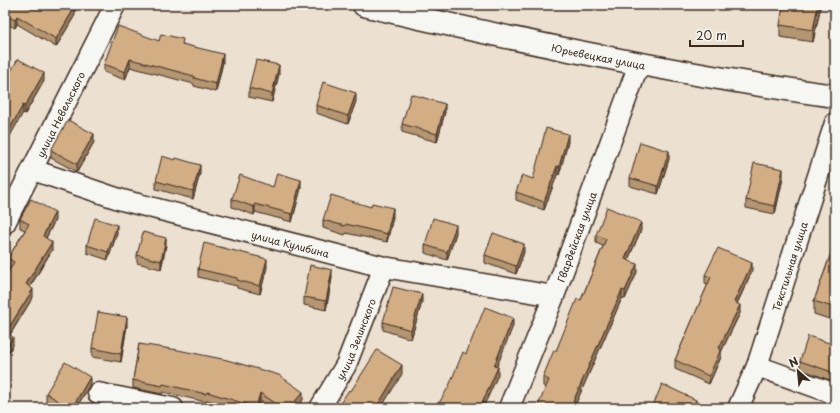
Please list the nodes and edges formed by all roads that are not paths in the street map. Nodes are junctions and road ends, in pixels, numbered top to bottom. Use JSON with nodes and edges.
{"nodes":[{"id":1,"x":115,"y":5,"type":"edge"},
{"id":2,"x":364,"y":5,"type":"edge"},
{"id":3,"x":639,"y":64,"type":"junction"},
{"id":4,"x":835,"y":96,"type":"edge"},
{"id":5,"x":835,"y":123,"type":"edge"},
{"id":6,"x":33,"y":170,"type":"junction"},
{"id":7,"x":5,"y":223,"type":"edge"},
{"id":8,"x":384,"y":267,"type":"junction"},
{"id":9,"x":554,"y":296,"type":"junction"},
{"id":10,"x":757,"y":366,"type":"junction"},
{"id":11,"x":98,"y":393,"type":"dead end"},
{"id":12,"x":835,"y":394,"type":"edge"},
{"id":13,"x":173,"y":408,"type":"edge"},
{"id":14,"x":320,"y":408,"type":"edge"},
{"id":15,"x":509,"y":408,"type":"edge"},
{"id":16,"x":738,"y":408,"type":"edge"}],
"edges":[{"from":1,"to":6,"type":"street","name":"улица Невельского"},
{"from":2,"to":3,"type":"main road","name":"Юрьевецкая улица"},
{"from":3,"to":4,"type":"main road","name":"Юрьевецкая улица"},
{"from":3,"to":9,"type":"street","name":"Гвардейская улица"},
{"from":5,"to":10,"type":"street","name":"Текстильная улица"},
{"from":6,"to":7,"type":"street","name":"улица Невельского"},
{"from":6,"to":8,"type":"street","name":"улица Кулибина"},
{"from":8,"to":9,"type":"street","name":"улица Кулибина"},
{"from":8,"to":14,"type":"street","name":"улица Зелинского"},
{"from":9,"to":15,"type":"street","name":"Гвардейская улица"},
{"from":10,"to":12,"type":"street"},
{"from":10,"to":16,"type":"street","name":"Текстильная улица"},
{"from":11,"to":13,"type":"street"}]}
